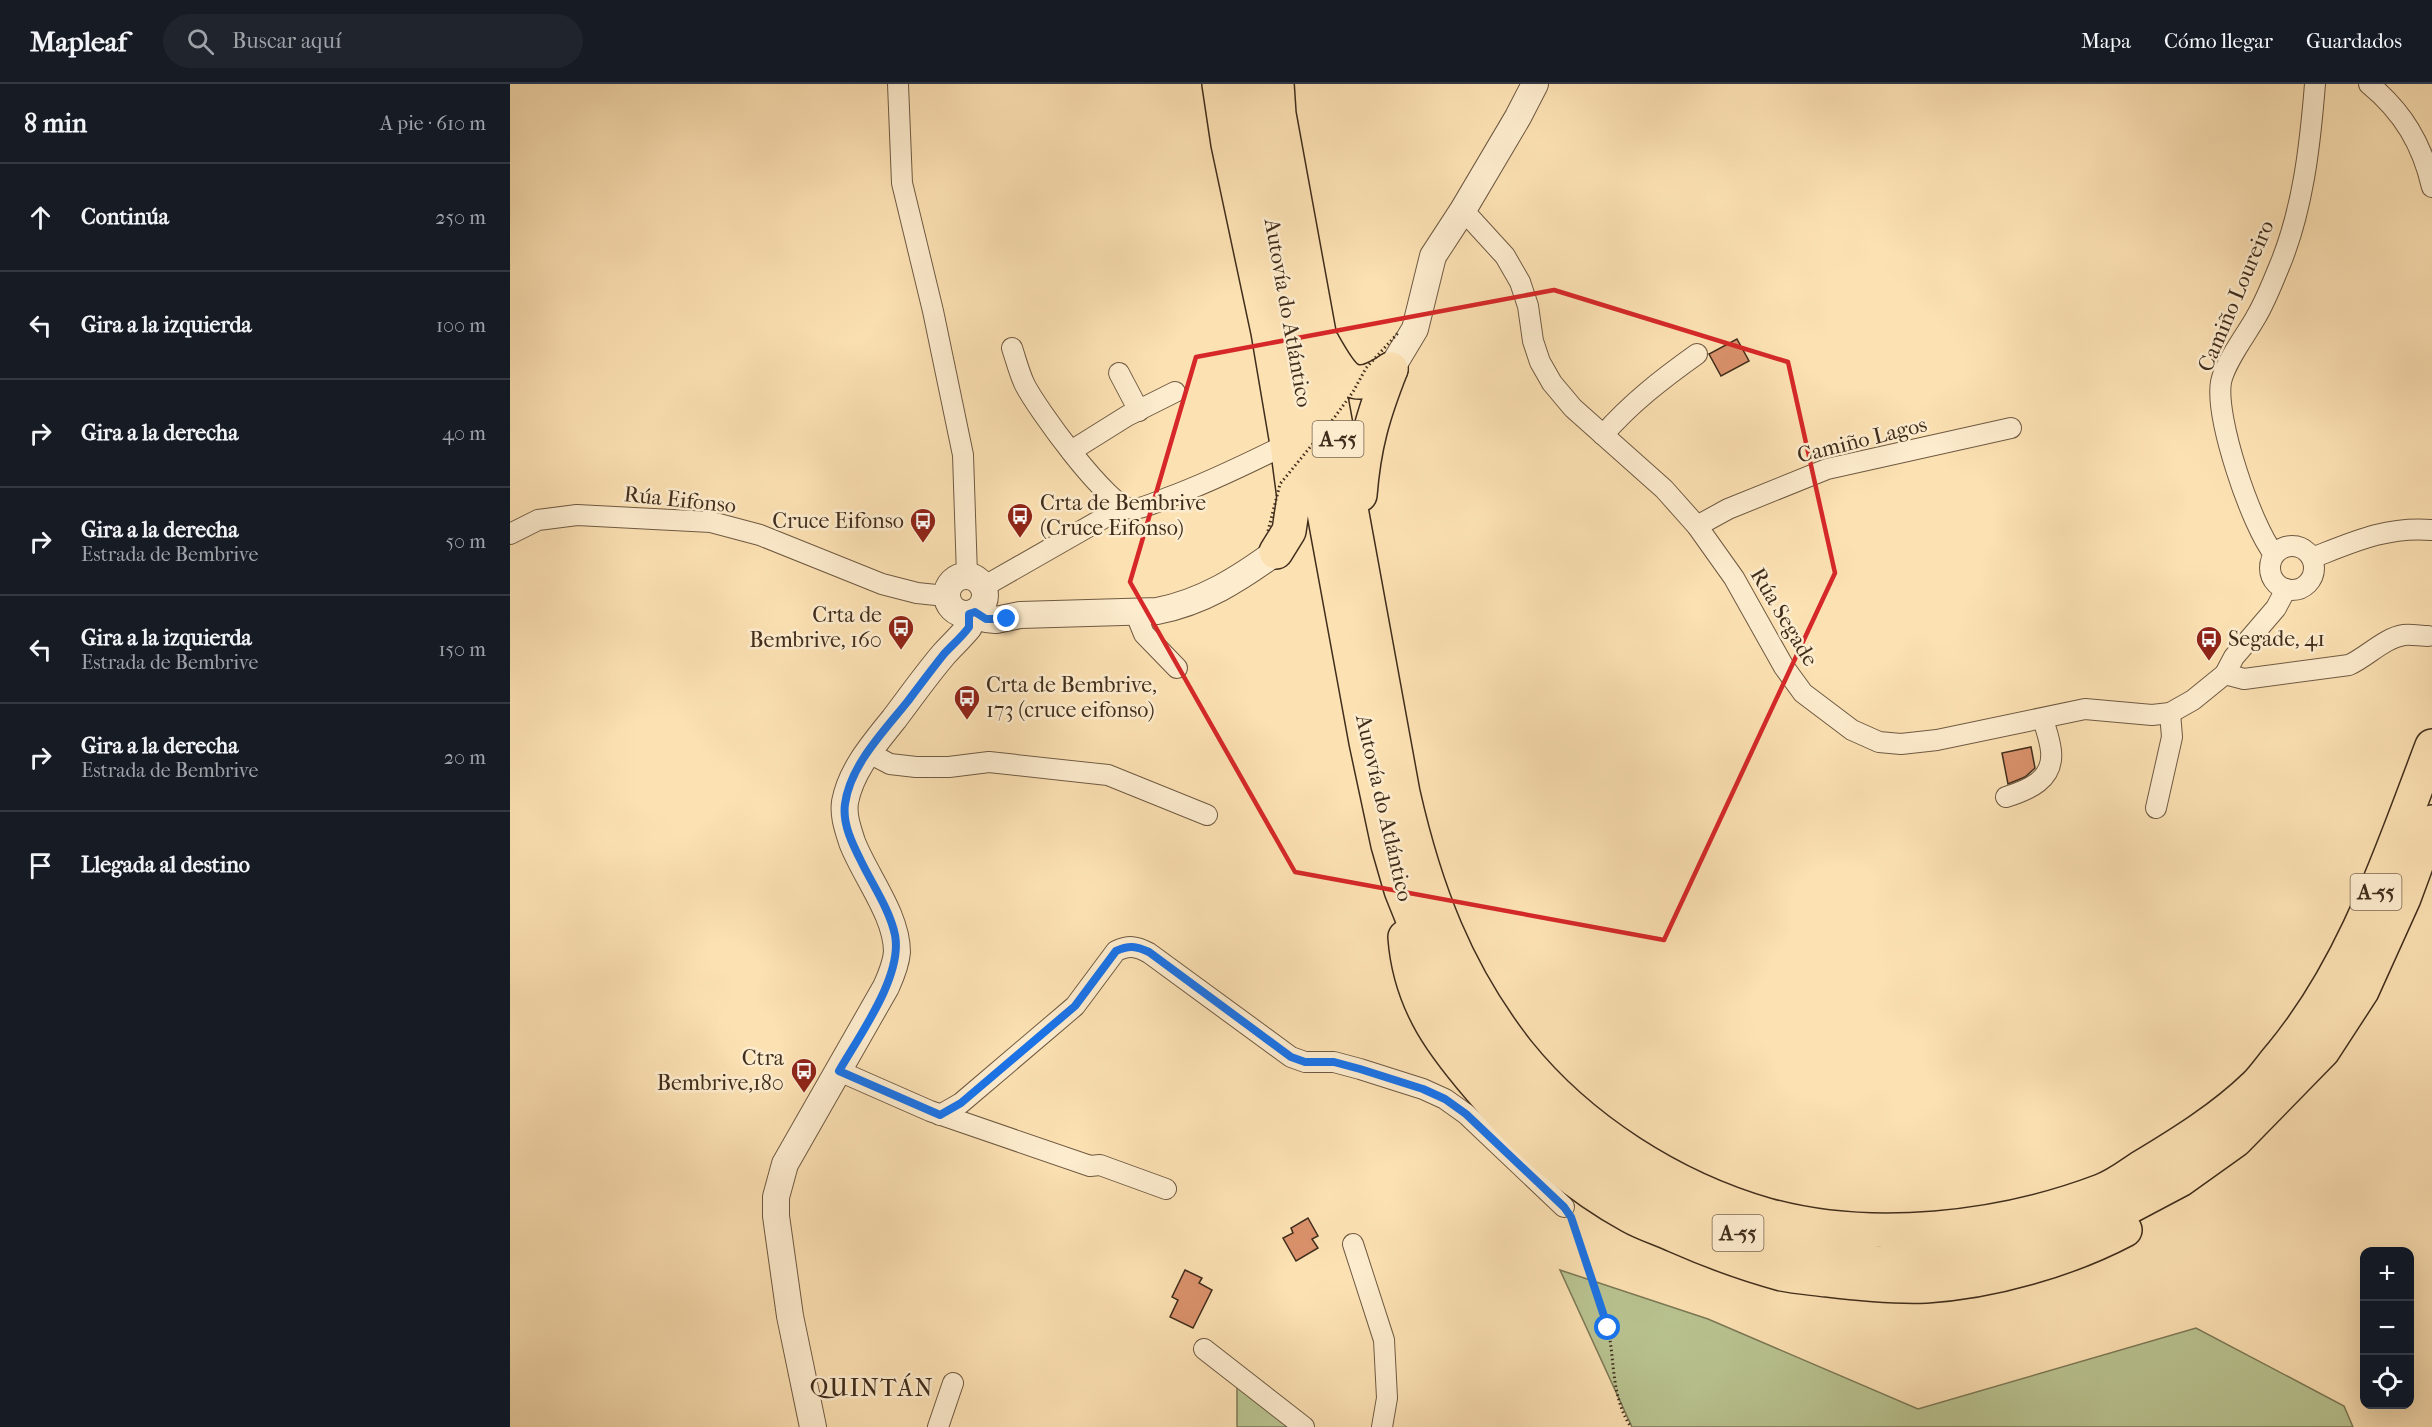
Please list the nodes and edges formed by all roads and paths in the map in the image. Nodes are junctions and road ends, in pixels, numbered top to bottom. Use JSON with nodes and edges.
{"nodes":[{"id":1,"x":898,"y":84,"type":"edge"},
{"id":2,"x":1219,"y":84,"type":"edge"},
{"id":3,"x":1251,"y":84,"type":"edge"},
{"id":4,"x":1277,"y":84,"type":"edge"},
{"id":5,"x":1535,"y":84,"type":"edge"},
{"id":6,"x":2315,"y":84,"type":"edge"},
{"id":7,"x":2369,"y":84,"type":"edge"},
{"id":8,"x":2432,"y":187,"type":"edge"},
{"id":9,"x":1463,"y":210,"type":"junction"},
{"id":10,"x":1398,"y":333,"type":"dead end"},
{"id":11,"x":1319,"y":335,"type":"junction"},
{"id":12,"x":1012,"y":348,"type":"dead end"},
{"id":13,"x":1696,"y":354,"type":"dead end"},
{"id":14,"x":1391,"y":369,"type":"junction"},
{"id":15,"x":1119,"y":373,"type":"dead end"},
{"id":16,"x":1175,"y":392,"type":"dead end"},
{"id":17,"x":1139,"y":411,"type":"junction"},
{"id":18,"x":2011,"y":428,"type":"dead end"},
{"id":19,"x":1603,"y":435,"type":"junction"},
{"id":20,"x":1287,"y":444,"type":"junction"},
{"id":21,"x":1071,"y":451,"type":"junction"},
{"id":22,"x":1124,"y":507,"type":"junction"},
{"id":23,"x":1697,"y":526,"type":"junction"},
{"id":24,"x":2432,"y":530,"type":"edge"},
{"id":25,"x":510,"y":534,"type":"edge"},
{"id":26,"x":1356,"y":538,"type":"junction"},
{"id":27,"x":1272,"y":542,"type":"junction"},
{"id":28,"x":2274,"y":554,"type":"junction"},
{"id":29,"x":2312,"y":558,"type":"junction"},
{"id":30,"x":2286,"y":589,"type":"junction"},
{"id":31,"x":968,"y":598,"type":"junction"},
{"id":32,"x":1135,"y":612,"type":"junction"},
{"id":33,"x":2428,"y":636,"type":"dead end"},
{"id":34,"x":1177,"y":668,"type":"dead end"},
{"id":35,"x":2225,"y":674,"type":"junction"},
{"id":36,"x":2170,"y":713,"type":"junction"},
{"id":37,"x":2043,"y":719,"type":"junction"},
{"id":38,"x":2432,"y":746,"type":"edge"},
{"id":39,"x":869,"y":753,"type":"junction"},
{"id":40,"x":2006,"y":797,"type":"dead end"},
{"id":41,"x":2156,"y":808,"type":"dead end"},
{"id":42,"x":1207,"y":814,"type":"dead end"},
{"id":43,"x":2430,"y":829,"type":"edge"},
{"id":44,"x":839,"y":1071,"type":"junction"},
{"id":45,"x":940,"y":1115,"type":"junction"},
{"id":46,"x":1166,"y":1189,"type":"dead end"},
{"id":47,"x":1564,"y":1207,"type":"joint"},
{"id":48,"x":1353,"y":1244,"type":"dead end"},
{"id":49,"x":1204,"y":1349,"type":"dead end"},
{"id":50,"x":953,"y":1383,"type":"dead end"},
{"id":51,"x":813,"y":1427,"type":"edge"},
{"id":52,"x":938,"y":1427,"type":"edge"},
{"id":53,"x":1304,"y":1427,"type":"edge"},
{"id":54,"x":1382,"y":1427,"type":"edge"},
{"id":55,"x":1631,"y":1427,"type":"edge"}],
"edges":[{"from":1,"to":31,"type":"street"},
{"from":2,"to":20,"type":"highway"},
{"from":3,"to":43,"type":"highway","name":"Autovía do Atlántico","number":"A-55"},
{"from":4,"to":11,"type":"highway","name":"Autovía do Atlántico","number":"A-55"},
{"from":5,"to":9,"type":"street"},
{"from":6,"to":28,"type":"street","name":"Camiño Loureiro"},
{"from":7,"to":8,"type":"street"},
{"from":9,"to":14,"type":"street"},
{"from":9,"to":19,"type":"street","name":"Rúa Segade"},
{"from":10,"to":27,"type":"path","bridge":true},
{"from":11,"to":14,"type":"highway"},
{"from":11,"to":26,"type":"highway","name":"Autovía do Atlántico","number":"A-55"},
{"from":12,"to":21,"type":"street"},
{"from":13,"to":19,"type":"street"},
{"from":14,"to":26,"type":"highway"},
{"from":15,"to":17,"type":"street"},
{"from":16,"to":17,"type":"street"},
{"from":17,"to":21,"type":"street"},
{"from":18,"to":23,"type":"street","name":"Camiño Lagos"},
{"from":19,"to":23,"type":"street","name":"Rúa Segade"},
{"from":20,"to":22,"type":"street"},
{"from":20,"to":27,"type":"highway"},
{"from":21,"to":22,"type":"street"},
{"from":22,"to":31,"type":"street"},
{"from":23,"to":37,"type":"street","name":"Rúa Segade"},
{"from":24,"to":29,"type":"street"},
{"from":25,"to":31,"type":"street","name":"Rúa Eifonso"},
{"from":26,"to":38,"type":"highway","name":"Autovía do Atlántico","number":"A-55"},
{"from":27,"to":32,"type":"street"},
{"from":28,"to":29,"type":"street"},
{"from":28,"to":30,"type":"street"},
{"from":29,"to":30,"type":"street"},
{"from":30,"to":35,"type":"street","name":"Rúa Segade"},
{"from":31,"to":32,"type":"street"},
{"from":31,"to":39,"type":"street"},
{"from":32,"to":34,"type":"street"},
{"from":33,"to":35,"type":"street"},
{"from":35,"to":36,"type":"street","name":"Rúa Segade"},
{"from":36,"to":37,"type":"street","name":"Rúa Segade"},
{"from":36,"to":41,"type":"street"},
{"from":37,"to":40,"type":"street"},
{"from":39,"to":42,"type":"street"},
{"from":39,"to":44,"type":"street"},
{"from":44,"to":45,"type":"street"},
{"from":44,"to":51,"type":"street"},
{"from":45,"to":46,"type":"street"},
{"from":45,"to":47,"type":"street"},
{"from":47,"to":55,"type":"path"},
{"from":48,"to":54,"type":"street"},
{"from":49,"to":53,"type":"street"},
{"from":50,"to":52,"type":"street"}]}
